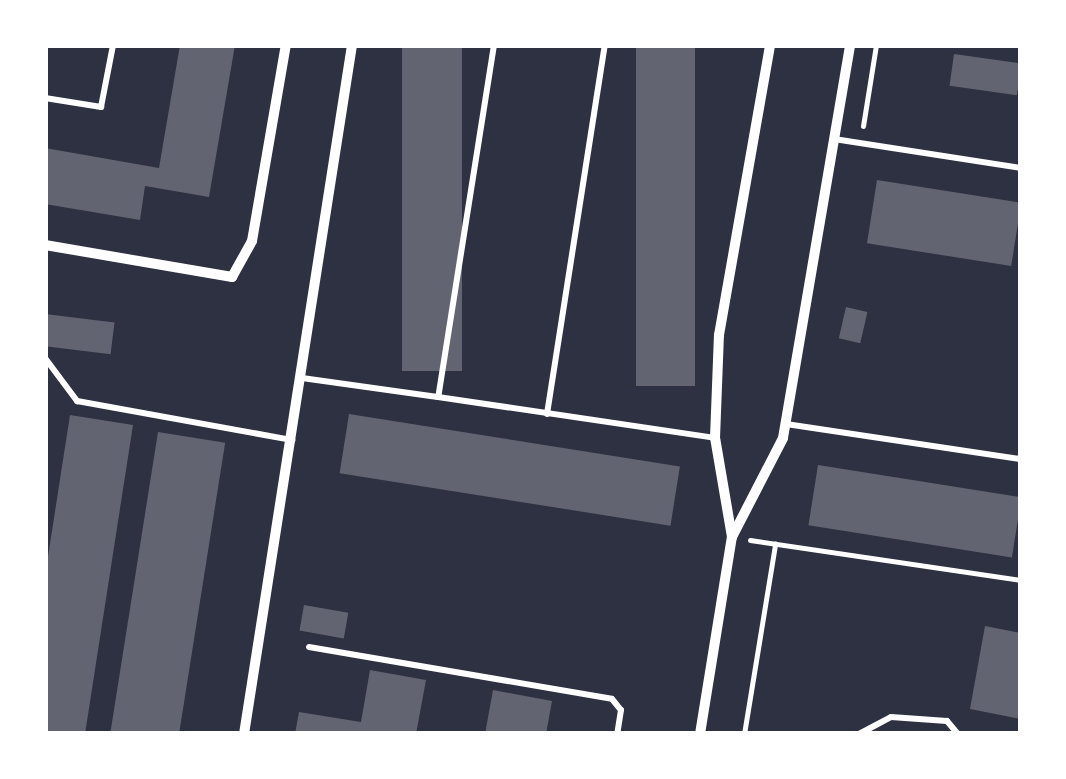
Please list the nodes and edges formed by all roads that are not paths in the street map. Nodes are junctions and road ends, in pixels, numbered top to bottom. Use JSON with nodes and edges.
{"nodes":[{"id":1,"x":113,"y":45,"type":"edge"},
{"id":2,"x":286,"y":45,"type":"edge"},
{"id":3,"x":352,"y":45,"type":"edge"},
{"id":4,"x":494,"y":45,"type":"edge"},
{"id":5,"x":606,"y":45,"type":"edge"},
{"id":6,"x":770,"y":45,"type":"edge"},
{"id":7,"x":850,"y":45,"type":"edge"},
{"id":8,"x":45,"y":98,"type":"edge"},
{"id":9,"x":834,"y":139,"type":"junction"},
{"id":10,"x":1021,"y":168,"type":"edge"},
{"id":11,"x":45,"y":245,"type":"edge"},
{"id":12,"x":45,"y":358,"type":"edge"},
{"id":13,"x":302,"y":378,"type":"junction"},
{"id":14,"x":438,"y":397,"type":"junction"},
{"id":15,"x":547,"y":414,"type":"junction"},
{"id":16,"x":786,"y":424,"type":"junction"},
{"id":17,"x":714,"y":438,"type":"junction"},
{"id":18,"x":292,"y":440,"type":"junction"},
{"id":19,"x":1021,"y":459,"type":"edge"},
{"id":20,"x":732,"y":538,"type":"junction"},
{"id":21,"x":309,"y":647,"type":"dead end"},
{"id":22,"x":244,"y":734,"type":"edge"},
{"id":23,"x":617,"y":734,"type":"edge"},
{"id":24,"x":700,"y":734,"type":"edge"},
{"id":25,"x":859,"y":734,"type":"edge"},
{"id":26,"x":958,"y":734,"type":"edge"}],
"edges":[{"from":1,"to":8,"type":"lane"},
{"from":2,"to":11,"type":"street"},
{"from":3,"to":13,"type":"street"},
{"from":4,"to":14,"type":"lane"},
{"from":5,"to":15,"type":"lane"},
{"from":6,"to":17,"type":"street"},
{"from":7,"to":9,"type":"street"},
{"from":9,"to":10,"type":"lane"},
{"from":9,"to":16,"type":"street"},
{"from":12,"to":18,"type":"lane"},
{"from":13,"to":14,"type":"lane"},
{"from":13,"to":18,"type":"street"},
{"from":14,"to":15,"type":"lane"},
{"from":15,"to":17,"type":"lane"},
{"from":16,"to":19,"type":"lane"},
{"from":16,"to":20,"type":"street"},
{"from":17,"to":20,"type":"street"},
{"from":18,"to":22,"type":"street"},
{"from":20,"to":24,"type":"street"},
{"from":21,"to":23,"type":"lane"},
{"from":25,"to":26,"type":"lane"}]}
